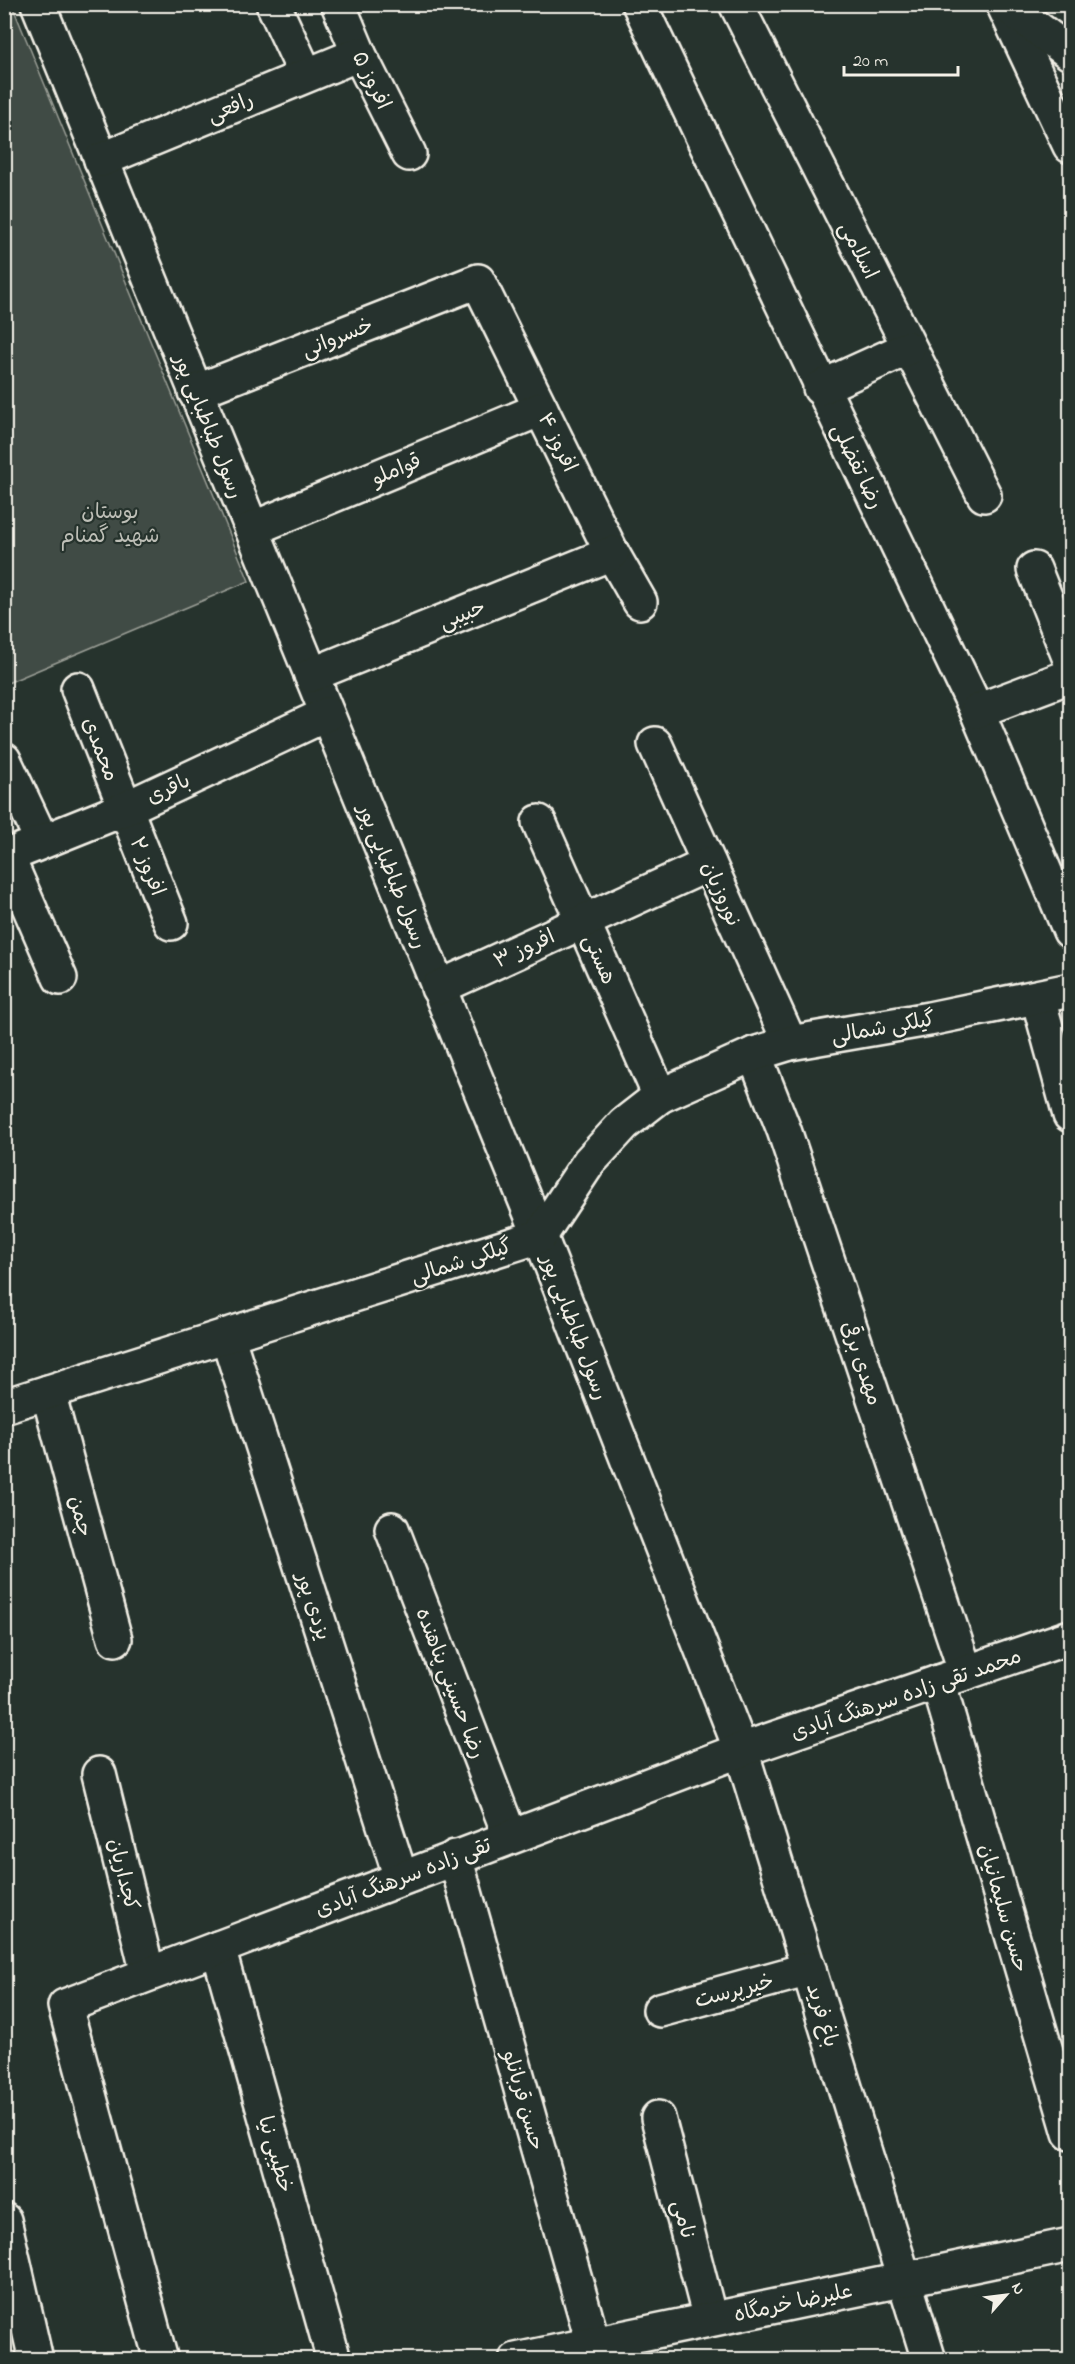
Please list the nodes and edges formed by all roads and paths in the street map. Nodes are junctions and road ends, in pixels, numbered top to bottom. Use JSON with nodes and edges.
{"nodes":[{"id":1,"x":38,"y":4,"type":"edge"},
{"id":2,"x":273,"y":4,"type":"edge"},
{"id":3,"x":338,"y":4,"type":"edge"},
{"id":4,"x":639,"y":4,"type":"edge"},
{"id":5,"x":735,"y":4,"type":"edge"},
{"id":6,"x":1004,"y":4,"type":"edge"},
{"id":7,"x":1071,"y":53,"type":"edge"},
{"id":8,"x":359,"y":54,"type":"junction"},
{"id":9,"x":306,"y":75,"type":"junction"},
{"id":10,"x":1071,"y":146,"type":"edge"},
{"id":11,"x":410,"y":154,"type":"dead end"},
{"id":12,"x":101,"y":160,"type":"junction"},
{"id":13,"x":478,"y":281,"type":"joint"},
{"id":14,"x":908,"y":348,"type":"junction"},
{"id":15,"x":820,"y":388,"type":"junction"},
{"id":16,"x":195,"y":392,"type":"junction"},
{"id":17,"x":541,"y":409,"type":"junction"},
{"id":18,"x":984,"y":495,"type":"dead end"},
{"id":19,"x":252,"y":529,"type":"junction"},
{"id":20,"x":612,"y":553,"type":"junction"},
{"id":21,"x":1034,"y":569,"type":"dead end"},
{"id":22,"x":640,"y":602,"type":"dead end"},
{"id":23,"x":1071,"y":659,"type":"edge"},
{"id":24,"x":311,"y":675,"type":"junction"},
{"id":25,"x":1071,"y":676,"type":"edge"},
{"id":26,"x":78,"y":689,"type":"dead end"},
{"id":27,"x":977,"y":711,"type":"junction"},
{"id":28,"x":327,"y":714,"type":"junction"},
{"id":29,"x":656,"y":744,"type":"dead end"},
{"id":30,"x":4,"y":760,"type":"edge"},
{"id":31,"x":124,"y":809,"type":"junction"},
{"id":32,"x":539,"y":822,"type":"dead end"},
{"id":33,"x":42,"y":841,"type":"junction"},
{"id":34,"x":709,"y":864,"type":"junction"},
{"id":35,"x":583,"y":921,"type":"junction"},
{"id":36,"x":171,"y":922,"type":"dead end"},
{"id":37,"x":1071,"y":932,"type":"edge"},
{"id":38,"x":60,"y":978,"type":"dead end"},
{"id":39,"x":438,"y":988,"type":"junction"},
{"id":40,"x":1071,"y":990,"type":"edge"},
{"id":41,"x":1038,"y":998,"type":"junction"},
{"id":42,"x":790,"y":1043,"type":"junction"},
{"id":43,"x":754,"y":1054,"type":"junction"},
{"id":44,"x":660,"y":1096,"type":"junction"},
{"id":45,"x":1071,"y":1115,"type":"edge"},
{"id":46,"x":540,"y":1236,"type":"junction"},
{"id":47,"x":227,"y":1335,"type":"junction"},
{"id":48,"x":48,"y":1392,"type":"junction"},
{"id":49,"x":4,"y":1406,"type":"edge"},
{"id":50,"x":392,"y":1529,"type":"dead end"},
{"id":51,"x":1071,"y":1637,"type":"edge"},
{"id":52,"x":115,"y":1639,"type":"dead end"},
{"id":53,"x":952,"y":1678,"type":"junction"},
{"id":54,"x":741,"y":1750,"type":"junction"},
{"id":55,"x":99,"y":1774,"type":"dead end"},
{"id":56,"x":510,"y":1836,"type":"junction"},
{"id":57,"x":455,"y":1857,"type":"junction"},
{"id":58,"x":401,"y":1878,"type":"junction"},
{"id":59,"x":218,"y":1948,"type":"junction"},
{"id":60,"x":809,"y":1969,"type":"junction"},
{"id":61,"x":148,"y":1974,"type":"junction"},
{"id":62,"x":660,"y":2010,"type":"dead end"},
{"id":63,"x":658,"y":2118,"type":"dead end"},
{"id":64,"x":1071,"y":2133,"type":"edge"},
{"id":65,"x":4,"y":2220,"type":"edge"},
{"id":66,"x":1071,"y":2245,"type":"edge"},
{"id":67,"x":905,"y":2279,"type":"junction"},
{"id":68,"x":710,"y":2319,"type":"junction"},
{"id":69,"x":596,"y":2351,"type":"edge"},
{"id":70,"x":36,"y":2360,"type":"edge"},
{"id":71,"x":161,"y":2360,"type":"edge"},
{"id":72,"x":334,"y":2360,"type":"edge"},
{"id":73,"x":516,"y":2360,"type":"edge"},
{"id":74,"x":928,"y":2360,"type":"edge"}],
"edges":[{"from":1,"to":12,"type":"main road","name":"رسول طباطبایی پور"},
{"from":2,"to":9,"type":"main road"},
{"from":3,"to":8,"type":"main road","name":"افروز ۵"},
{"from":4,"to":15,"type":"main road","name":"رضا تفضلی"},
{"from":5,"to":14,"type":"main road","name":"اسلامی"},
{"from":6,"to":7,"type":"main road"},
{"from":6,"to":10,"type":"main road"},
{"from":8,"to":9,"type":"main road","name":"رافعی"},
{"from":8,"to":11,"type":"main road","name":"افروز ۵"},
{"from":9,"to":12,"type":"main road","name":"رافعی"},
{"from":12,"to":16,"type":"main road","name":"رسول طباطبایی پور"},
{"from":13,"to":16,"type":"main road","name":"خسروانی"},
{"from":13,"to":17,"type":"main road","name":"افروز ۴"},
{"from":14,"to":15,"type":"main road"},
{"from":14,"to":18,"type":"main road","name":"اسلامی"},
{"from":15,"to":27,"type":"main road","name":"رضا تفضلی"},
{"from":16,"to":19,"type":"main road","name":"رسول طباطبایی پور"},
{"from":17,"to":19,"type":"main road","name":"قواملو"},
{"from":17,"to":20,"type":"main road","name":"افروز ۴"},
{"from":19,"to":24,"type":"main road","name":"رسول طباطبایی پور"},
{"from":20,"to":22,"type":"main road","name":"افروز ۴"},
{"from":20,"to":24,"type":"main road","name":"حبیبی"},
{"from":21,"to":23,"type":"main road"},
{"from":24,"to":28,"type":"main road","name":"رسول طباطبایی پور"},
{"from":25,"to":27,"type":"main road"},
{"from":26,"to":31,"type":"main road","name":"محمدی"},
{"from":27,"to":37,"type":"main road","name":"رضا تفضلی"},
{"from":28,"to":31,"type":"main road","name":"باقری"},
{"from":28,"to":39,"type":"main road","name":"رسول طباطبایی پور"},
{"from":29,"to":34,"type":"main road","name":"نوروزیان"},
{"from":30,"to":33,"type":"main road"},
{"from":31,"to":33,"type":"main road","name":"باقری"},
{"from":31,"to":36,"type":"main road","name":"افروز ۲"},
{"from":32,"to":35,"type":"main road","name":"هستی"},
{"from":33,"to":38,"type":"main road","name":"باقری"},
{"from":34,"to":35,"type":"main road","name":"افروز ۳"},
{"from":34,"to":42,"type":"main road","name":"نوروزیان"},
{"from":35,"to":39,"type":"main road","name":"افروز ۳"},
{"from":35,"to":44,"type":"main road","name":"هستی"},
{"from":39,"to":46,"type":"main road","name":"رسول طباطبایی پور"},
{"from":40,"to":41,"type":"main road","name":"گيلکی شمالی"},
{"from":41,"to":42,"type":"main road","name":"گيلکی شمالی"},
{"from":41,"to":45,"type":"main road"},
{"from":42,"to":43,"type":"main road","name":"گيلکی شمالی"},
{"from":43,"to":44,"type":"main road","name":"گيلکی شمالی"},
{"from":43,"to":53,"type":"main road","name":"مهدی برقی"},
{"from":44,"to":46,"type":"main road","name":"گيلکی شمالی"},
{"from":46,"to":47,"type":"main road","name":"گيلکی شمالی"},
{"from":46,"to":54,"type":"main road","name":"رسول طباطبایی پور"},
{"from":47,"to":48,"type":"main road","name":"گيلکی شمالی"},
{"from":47,"to":58,"type":"main road","name":"یزدی پور"},
{"from":48,"to":49,"type":"main road","name":"گيلکی شمالی"},
{"from":48,"to":52,"type":"main road","name":"چمن"},
{"from":50,"to":56,"type":"main road","name":"رضا حسینی پناهنده"},
{"from":51,"to":53,"type":"main road","name":"محمد تقی زاده سرهنگ آبادی"},
{"from":53,"to":54,"type":"main road","name":"محمد تقی زاده سرهنگ آبادی"},
{"from":53,"to":64,"type":"main road","name":"حسن سلیمانیان"},
{"from":54,"to":56,"type":"main road","name":"تقی زاده سرهنگ آبادی"},
{"from":54,"to":60,"type":"main road","name":"باغ فرید"},
{"from":55,"to":61,"type":"main road","name":"کجداریان"},
{"from":56,"to":57,"type":"main road","name":"تقی زاده سرهنگ آبادی"},
{"from":57,"to":58,"type":"main road","name":"تقی زاده سرهنگ آبادی"},
{"from":57,"to":69,"type":"main road","name":"حسن قربانلو"},
{"from":58,"to":59,"type":"main road","name":"تقی زاده سرهنگ آبادی"},
{"from":59,"to":61,"type":"main road","name":"تقی زاده سرهنگ آبادی"},
{"from":59,"to":72,"type":"main road","name":"خطیبی نیا"},
{"from":60,"to":62,"type":"main road","name":"خیرپرست"},
{"from":60,"to":67,"type":"main road","name":"باغ فرید"},
{"from":61,"to":71,"type":"main road","name":"تقی زاده سرهنگ آبادی"},
{"from":63,"to":68,"type":"main road","name":"نامی"},
{"from":65,"to":70,"type":"main road"},
{"from":66,"to":67,"type":"main road","name":"علیرضا خرمگاه"},
{"from":67,"to":68,"type":"main road","name":"علیرضا خرمگاه"},
{"from":67,"to":74,"type":"main road","name":"باغ فرید"},
{"from":68,"to":69,"type":"main road","name":"علیرضا خرمگاه"},
{"from":69,"to":73,"type":"main road","name":"علیرضا خرمگاه"}]}
